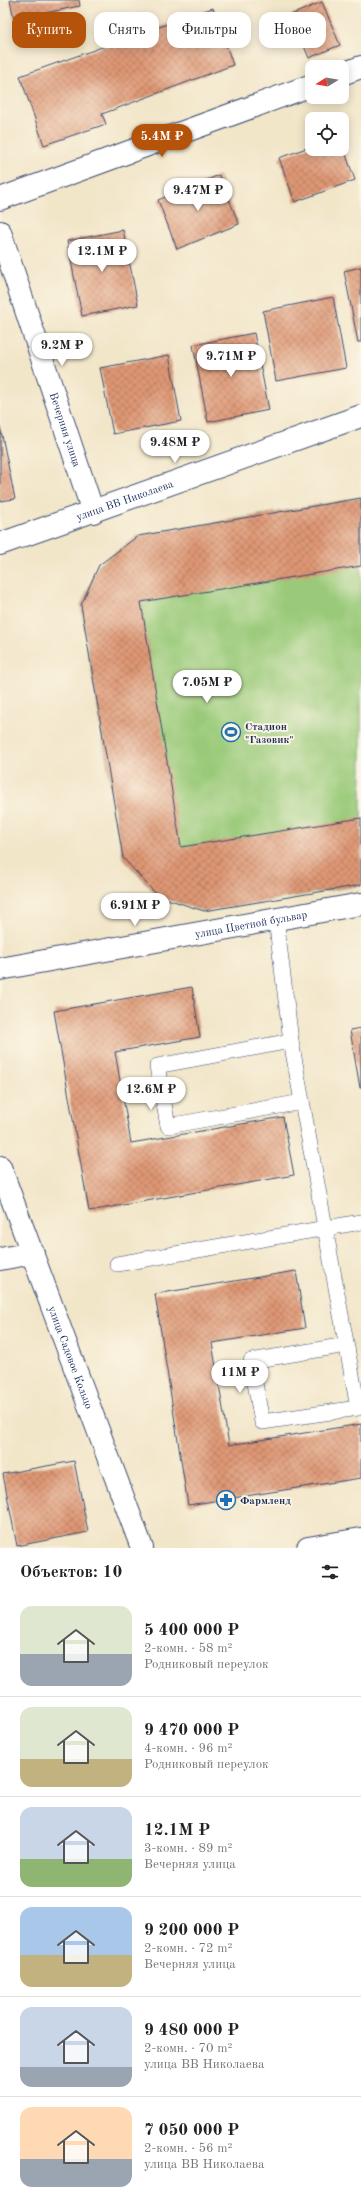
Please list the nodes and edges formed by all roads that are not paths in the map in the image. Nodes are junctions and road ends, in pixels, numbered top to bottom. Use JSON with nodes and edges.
{"nodes":[{"id":1,"x":361,"y":67,"type":"edge"},
{"id":2,"x":349,"y":71,"type":"edge"},
{"id":3,"x":305,"y":88,"type":"edge"},
{"id":4,"x":0,"y":199,"type":"edge"},
{"id":5,"x":0,"y":232,"type":"edge"},
{"id":6,"x":361,"y":416,"type":"edge"},
{"id":7,"x":93,"y":512,"type":"junction"},
{"id":8,"x":0,"y":544,"type":"edge"},
{"id":9,"x":361,"y":904,"type":"edge"},
{"id":10,"x":276,"y":919,"type":"junction"},
{"id":11,"x":0,"y":969,"type":"edge"},
{"id":12,"x":291,"y":1041,"type":"junction"},
{"id":13,"x":302,"y":1102,"type":"junction"},
{"id":14,"x":0,"y":1166,"type":"edge"},
{"id":15,"x":361,"y":1222,"type":"edge"},
{"id":16,"x":325,"y":1228,"type":"junction"},
{"id":17,"x":33,"y":1253,"type":"junction"},
{"id":18,"x":0,"y":1259,"type":"edge"},
{"id":19,"x":117,"y":1264,"type":"dead end"},
{"id":20,"x":346,"y":1344,"type":"junction"},
{"id":21,"x":361,"y":1538,"type":"edge"},
{"id":22,"x":142,"y":1548,"type":"edge"},
{"id":23,"x":308,"y":1548,"type":"edge"}],
"edges":[{"from":1,"to":2,"type":"street"},
{"from":3,"to":4,"type":"street"},
{"from":5,"to":7,"type":"street","name":"Вечерняя улица"},
{"from":6,"to":7,"type":"street","name":"улица ВВ Николаева"},
{"from":7,"to":8,"type":"street","name":"улица ВВ Николаева"},
{"from":9,"to":10,"type":"street","name":"улица Цветной бульвар"},
{"from":10,"to":11,"type":"street","name":"улица Цветной бульвар"},
{"from":10,"to":12,"type":"lane"},
{"from":12,"to":13,"type":"lane"},
{"from":12,"to":13,"type":"lane"},
{"from":13,"to":16,"type":"lane"},
{"from":14,"to":17,"type":"street","name":"улица Садовое Кольцо"},
{"from":15,"to":16,"type":"lane"},
{"from":16,"to":19,"type":"lane"},
{"from":16,"to":20,"type":"lane"},
{"from":17,"to":18,"type":"street"},
{"from":17,"to":22,"type":"street","name":"улица Садовое Кольцо"},
{"from":20,"to":20,"type":"lane"},
{"from":21,"to":23,"type":"street"}]}
